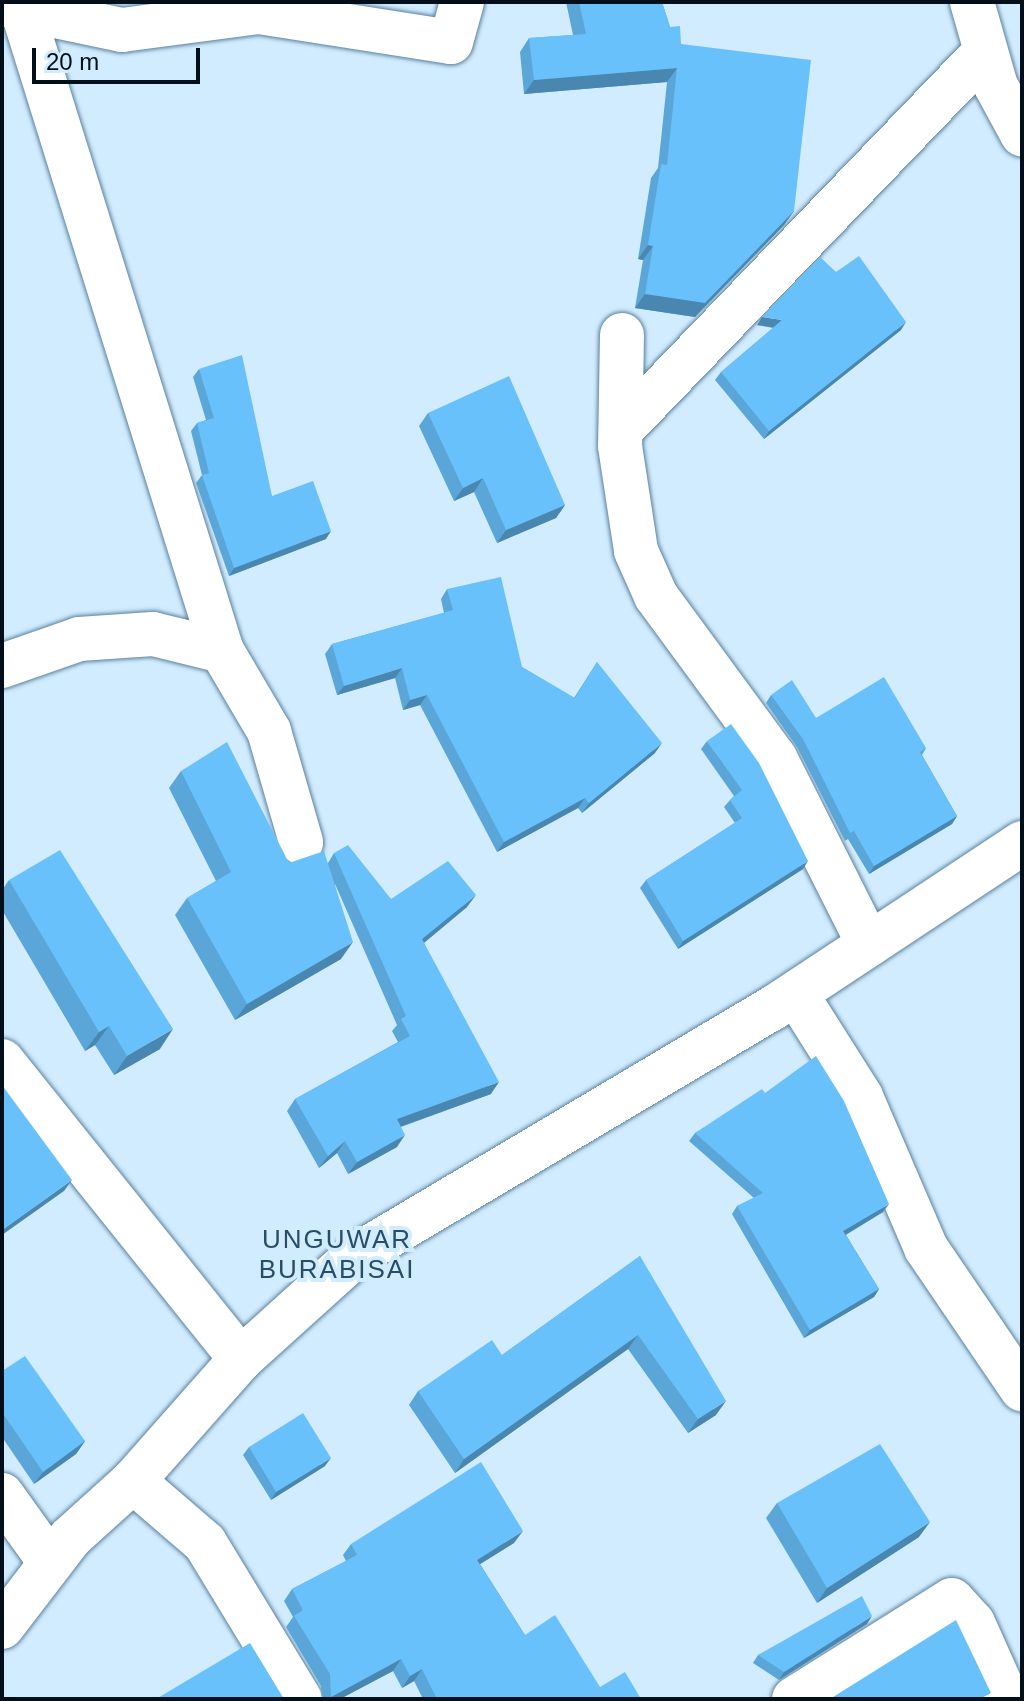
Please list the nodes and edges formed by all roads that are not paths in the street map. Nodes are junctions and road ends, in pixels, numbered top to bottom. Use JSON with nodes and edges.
{"nodes":[{"id":1,"x":462,"y":2,"type":"edge"},
{"id":2,"x":972,"y":2,"type":"edge"},
{"id":3,"x":12,"y":6,"type":"edge"},
{"id":4,"x":985,"y":52,"type":"junction"},
{"id":5,"x":1022,"y":134,"type":"edge"},
{"id":6,"x":622,"y":335,"type":"dead end"},
{"id":7,"x":621,"y":430,"type":"junction"},
{"id":8,"x":222,"y":651,"type":"junction"},
{"id":9,"x":2,"y":666,"type":"edge"},
{"id":10,"x":301,"y":842,"type":"dead end"},
{"id":11,"x":1022,"y":843,"type":"edge"},
{"id":12,"x":869,"y":945,"type":"junction"},
{"id":13,"x":796,"y":994,"type":"junction"},
{"id":14,"x":2,"y":1061,"type":"edge"},
{"id":15,"x":241,"y":1359,"type":"junction"},
{"id":16,"x":1022,"y":1389,"type":"edge"},
{"id":17,"x":133,"y":1481,"type":"junction"},
{"id":18,"x":2,"y":1495,"type":"edge"},
{"id":19,"x":50,"y":1562,"type":"junction"},
{"id":20,"x":2,"y":1627,"type":"edge"},
{"id":21,"x":300,"y":1699,"type":"edge"},
{"id":22,"x":794,"y":1699,"type":"edge"},
{"id":23,"x":1007,"y":1699,"type":"edge"}],
"edges":[{"from":1,"to":3,"type":"street"},
{"from":2,"to":4,"type":"street"},
{"from":3,"to":8,"type":"street"},
{"from":4,"to":5,"type":"street"},
{"from":4,"to":7,"type":"street"},
{"from":6,"to":7,"type":"street"},
{"from":7,"to":12,"type":"street"},
{"from":8,"to":9,"type":"street"},
{"from":8,"to":10,"type":"street"},
{"from":11,"to":12,"type":"street"},
{"from":12,"to":13,"type":"street"},
{"from":13,"to":15,"type":"street"},
{"from":13,"to":16,"type":"street"},
{"from":14,"to":15,"type":"street"},
{"from":15,"to":17,"type":"street"},
{"from":17,"to":19,"type":"street"},
{"from":17,"to":21,"type":"street"},
{"from":18,"to":19,"type":"street"},
{"from":19,"to":20,"type":"street"},
{"from":22,"to":23,"type":"street"}]}
